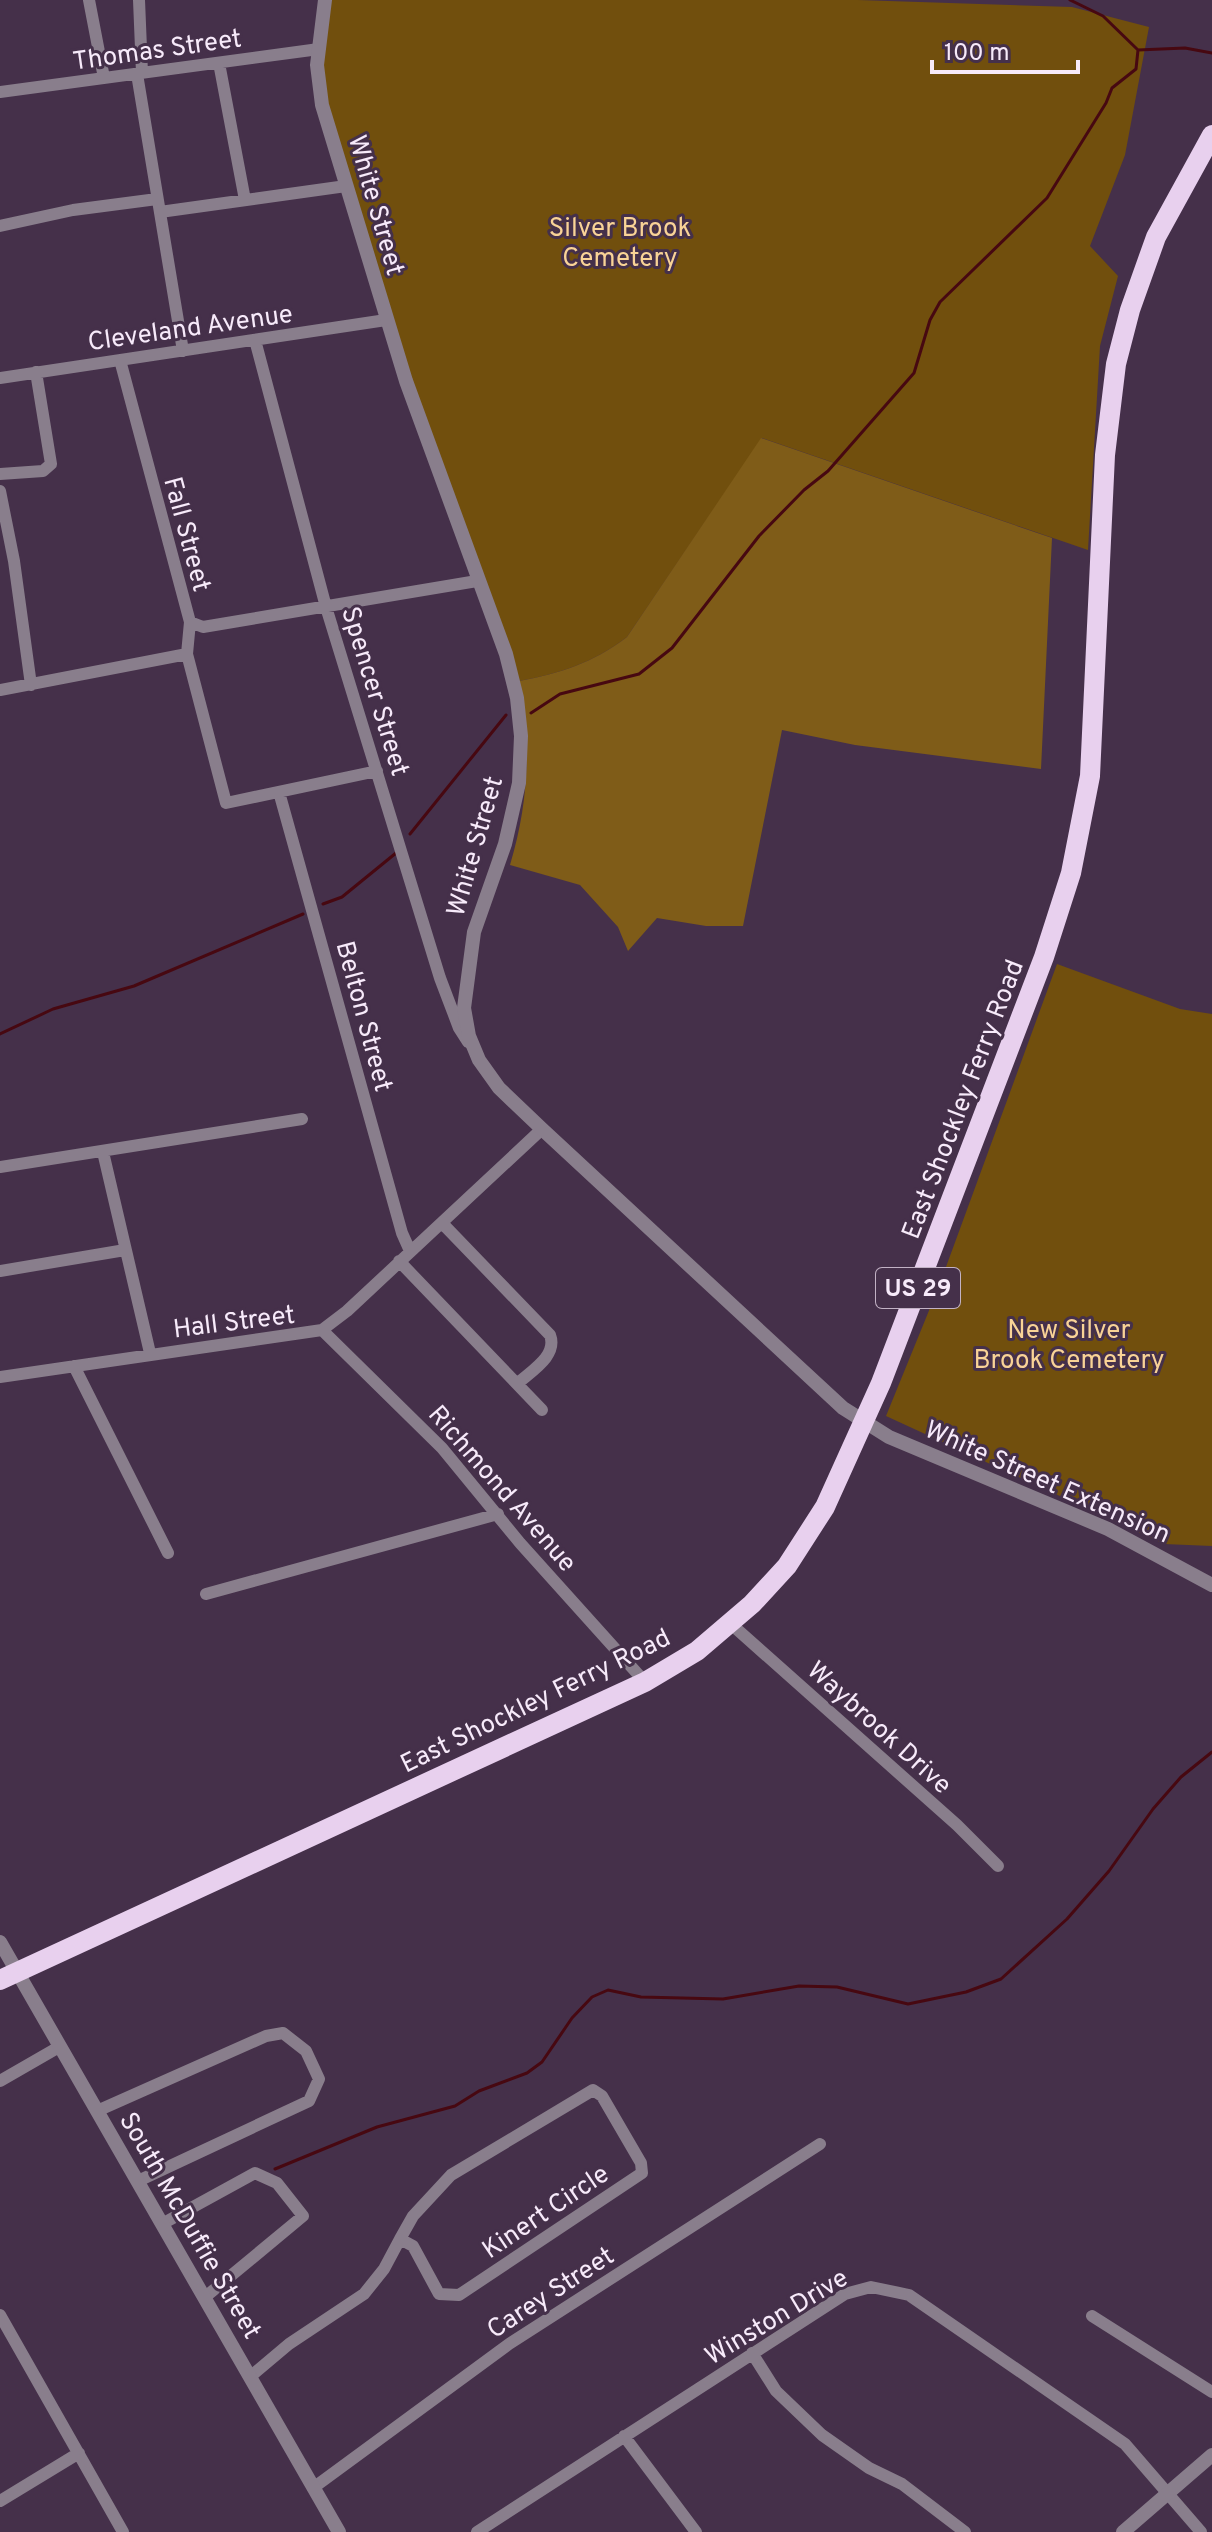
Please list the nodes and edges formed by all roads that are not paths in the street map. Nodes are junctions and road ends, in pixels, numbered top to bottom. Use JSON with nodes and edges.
{"nodes":[{"id":1,"x":89,"y":0,"type":"edge"},
{"id":2,"x":139,"y":0,"type":"edge"},
{"id":3,"x":325,"y":0,"type":"edge"},
{"id":4,"x":319,"y":49,"type":"junction"},
{"id":5,"x":219,"y":63,"type":"junction"},
{"id":6,"x":140,"y":74,"type":"junction"},
{"id":7,"x":104,"y":78,"type":"junction"},
{"id":8,"x":0,"y":92,"type":"edge"},
{"id":9,"x":1212,"y":135,"type":"edge"},
{"id":10,"x":346,"y":186,"type":"junction"},
{"id":11,"x":245,"y":200,"type":"junction"},
{"id":12,"x":158,"y":205,"type":"junction"},
{"id":13,"x":0,"y":226,"type":"edge"},
{"id":14,"x":386,"y":320,"type":"junction"},
{"id":15,"x":255,"y":340,"type":"junction"},
{"id":16,"x":183,"y":351,"type":"junction"},
{"id":17,"x":120,"y":360,"type":"junction"},
{"id":18,"x":36,"y":372,"type":"junction"},
{"id":19,"x":0,"y":378,"type":"edge"},
{"id":20,"x":0,"y":474,"type":"edge"},
{"id":21,"x":0,"y":491,"type":"edge"},
{"id":22,"x":477,"y":581,"type":"junction"},
{"id":23,"x":326,"y":607,"type":"junction"},
{"id":24,"x":190,"y":622,"type":"junction"},
{"id":25,"x":187,"y":654,"type":"junction"},
{"id":26,"x":31,"y":685,"type":"junction"},
{"id":27,"x":0,"y":690,"type":"edge"},
{"id":28,"x":377,"y":771,"type":"junction"},
{"id":29,"x":279,"y":792,"type":"junction"},
{"id":30,"x":472,"y":1048,"type":"junction"},
{"id":31,"x":302,"y":1119,"type":"dead end"},
{"id":32,"x":542,"y":1129,"type":"junction"},
{"id":33,"x":103,"y":1152,"type":"junction"},
{"id":34,"x":0,"y":1167,"type":"edge"},
{"id":35,"x":442,"y":1223,"type":"junction"},
{"id":36,"x":125,"y":1250,"type":"junction"},
{"id":37,"x":410,"y":1251,"type":"junction"},
{"id":38,"x":399,"y":1261,"type":"junction"},
{"id":39,"x":0,"y":1271,"type":"edge"},
{"id":40,"x":322,"y":1330,"type":"junction"},
{"id":41,"x":150,"y":1353,"type":"junction"},
{"id":42,"x":74,"y":1366,"type":"junction"},
{"id":43,"x":0,"y":1377,"type":"edge"},
{"id":44,"x":517,"y":1384,"type":"junction"},
{"id":45,"x":542,"y":1410,"type":"dead end"},
{"id":46,"x":864,"y":1423,"type":"junction"},
{"id":47,"x":498,"y":1514,"type":"junction"},
{"id":48,"x":168,"y":1553,"type":"dead end"},
{"id":49,"x":1212,"y":1585,"type":"edge"},
{"id":50,"x":206,"y":1594,"type":"dead end"},
{"id":51,"x":731,"y":1624,"type":"junction"},
{"id":52,"x":645,"y":1682,"type":"junction"},
{"id":53,"x":998,"y":1866,"type":"dead end"},
{"id":54,"x":0,"y":1942,"type":"edge"},
{"id":55,"x":8,"y":1975,"type":"edge"},
{"id":56,"x":59,"y":2047,"type":"junction"},
{"id":57,"x":0,"y":2081,"type":"edge"},
{"id":58,"x":97,"y":2111,"type":"junction"},
{"id":59,"x":820,"y":2144,"type":"dead end"},
{"id":60,"x":138,"y":2181,"type":"junction"},
{"id":61,"x":162,"y":2224,"type":"junction"},
{"id":62,"x":400,"y":2239,"type":"junction"},
{"id":63,"x":204,"y":2298,"type":"junction"},
{"id":64,"x":0,"y":2315,"type":"edge"},
{"id":65,"x":1092,"y":2316,"type":"dead end"},
{"id":66,"x":752,"y":2353,"type":"junction"},
{"id":67,"x":251,"y":2376,"type":"junction"},
{"id":68,"x":1212,"y":2392,"type":"edge"},
{"id":69,"x":624,"y":2436,"type":"junction"},
{"id":70,"x":79,"y":2453,"type":"junction"},
{"id":71,"x":1212,"y":2455,"type":"edge"},
{"id":72,"x":313,"y":2488,"type":"junction"},
{"id":73,"x":1167,"y":2493,"type":"junction"},
{"id":74,"x":0,"y":2501,"type":"edge"},
{"id":75,"x":123,"y":2532,"type":"edge"},
{"id":76,"x":339,"y":2532,"type":"edge"},
{"id":77,"x":477,"y":2532,"type":"edge"},
{"id":78,"x":696,"y":2532,"type":"edge"},
{"id":79,"x":965,"y":2532,"type":"edge"},
{"id":80,"x":1123,"y":2532,"type":"edge"},
{"id":81,"x":1201,"y":2532,"type":"edge"}],
"edges":[{"from":1,"to":7,"type":"street"},
{"from":2,"to":6,"type":"street"},
{"from":3,"to":4,"type":"street","name":"White Street"},
{"from":4,"to":5,"type":"street","name":"Thomas Street"},
{"from":4,"to":10,"type":"street","name":"White Street"},
{"from":5,"to":6,"type":"street","name":"Thomas Street"},
{"from":5,"to":11,"type":"street"},
{"from":6,"to":7,"type":"street","name":"Thomas Street"},
{"from":6,"to":12,"type":"street"},
{"from":7,"to":8,"type":"street","name":"Thomas Street"},
{"from":9,"to":46,"type":"highway","name":"East Shockley Ferry Road","number":"US 29"},
{"from":10,"to":11,"type":"street"},
{"from":10,"to":14,"type":"street","name":"White Street"},
{"from":11,"to":12,"type":"street"},
{"from":12,"to":13,"type":"street"},
{"from":12,"to":16,"type":"street"},
{"from":14,"to":15,"type":"street","name":"Cleveland Avenue"},
{"from":14,"to":22,"type":"street","name":"White Street"},
{"from":15,"to":16,"type":"street","name":"Cleveland Avenue"},
{"from":15,"to":23,"type":"street","name":"Spencer Street"},
{"from":16,"to":17,"type":"street","name":"Cleveland Avenue"},
{"from":17,"to":18,"type":"street","name":"Cleveland Avenue"},
{"from":17,"to":24,"type":"street","name":"Fall Street"},
{"from":18,"to":19,"type":"street","name":"Cleveland Avenue"},
{"from":18,"to":20,"type":"street"},
{"from":21,"to":26,"type":"street"},
{"from":22,"to":23,"type":"street","name":"Fall Street"},
{"from":22,"to":30,"type":"street","name":"White Street"},
{"from":23,"to":24,"type":"street","name":"Fall Street"},
{"from":23,"to":28,"type":"street","name":"Spencer Street"},
{"from":24,"to":25,"type":"street"},
{"from":25,"to":26,"type":"street"},
{"from":25,"to":29,"type":"street"},
{"from":26,"to":27,"type":"street"},
{"from":28,"to":29,"type":"street"},
{"from":28,"to":30,"type":"street","name":"Spencer Street"},
{"from":29,"to":37,"type":"street","name":"Belton Street"},
{"from":30,"to":32,"type":"street","name":"White Street"},
{"from":31,"to":33,"type":"street"},
{"from":32,"to":35,"type":"street","name":"Hall Street"},
{"from":32,"to":46,"type":"street","name":"White Street"},
{"from":33,"to":34,"type":"street"},
{"from":33,"to":36,"type":"street"},
{"from":35,"to":37,"type":"street","name":"Hall Street"},
{"from":35,"to":44,"type":"street"},
{"from":36,"to":39,"type":"street"},
{"from":36,"to":41,"type":"street"},
{"from":37,"to":38,"type":"street","name":"Hall Street"},
{"from":38,"to":40,"type":"street","name":"Hall Street"},
{"from":38,"to":44,"type":"street"},
{"from":40,"to":41,"type":"street","name":"Hall Street"},
{"from":40,"to":47,"type":"street","name":"Richmond Avenue"},
{"from":41,"to":42,"type":"street","name":"Hall Street"},
{"from":42,"to":43,"type":"street","name":"Hall Street"},
{"from":42,"to":48,"type":"street"},
{"from":44,"to":45,"type":"street"},
{"from":46,"to":49,"type":"street","name":"White Street Extension"},
{"from":46,"to":51,"type":"highway","name":"East Shockley Ferry Road","number":"US 29"},
{"from":47,"to":50,"type":"street"},
{"from":47,"to":52,"type":"street","name":"Richmond Avenue"},
{"from":51,"to":52,"type":"highway","name":"East Shockley Ferry Road","number":"US 29"},
{"from":51,"to":53,"type":"street","name":"Waybrook Drive"},
{"from":52,"to":55,"type":"highway","name":"East Shockley Ferry Road","number":"US 29"},
{"from":54,"to":55,"type":"street","name":"South McDuffie Street"},
{"from":55,"to":56,"type":"street","name":"South McDuffie Street"},
{"from":56,"to":57,"type":"street"},
{"from":56,"to":58,"type":"street","name":"South McDuffie Street"},
{"from":58,"to":60,"type":"street","name":"South McDuffie Street"},
{"from":58,"to":60,"type":"street"},
{"from":59,"to":72,"type":"street","name":"Carey Street"},
{"from":60,"to":61,"type":"street","name":"South McDuffie Street"},
{"from":61,"to":63,"type":"street","name":"South McDuffie Street"},
{"from":61,"to":63,"type":"street"},
{"from":62,"to":62,"type":"street","name":"Kinert Circle"},
{"from":62,"to":67,"type":"street","name":"Kinert Circle"},
{"from":63,"to":67,"type":"street","name":"South McDuffie Street"},
{"from":64,"to":70,"type":"street"},
{"from":65,"to":68,"type":"street"},
{"from":66,"to":69,"type":"street","name":"Winston Drive"},
{"from":66,"to":73,"type":"street","name":"Winston Drive"},
{"from":66,"to":79,"type":"street"},
{"from":67,"to":72,"type":"street","name":"South McDuffie Street"},
{"from":69,"to":77,"type":"street","name":"Winston Drive"},
{"from":69,"to":78,"type":"street"},
{"from":70,"to":74,"type":"street"},
{"from":70,"to":75,"type":"street"},
{"from":71,"to":73,"type":"street"},
{"from":72,"to":76,"type":"street","name":"South McDuffie Street"},
{"from":73,"to":80,"type":"street"},
{"from":73,"to":81,"type":"street","name":"Winston Drive"}]}
